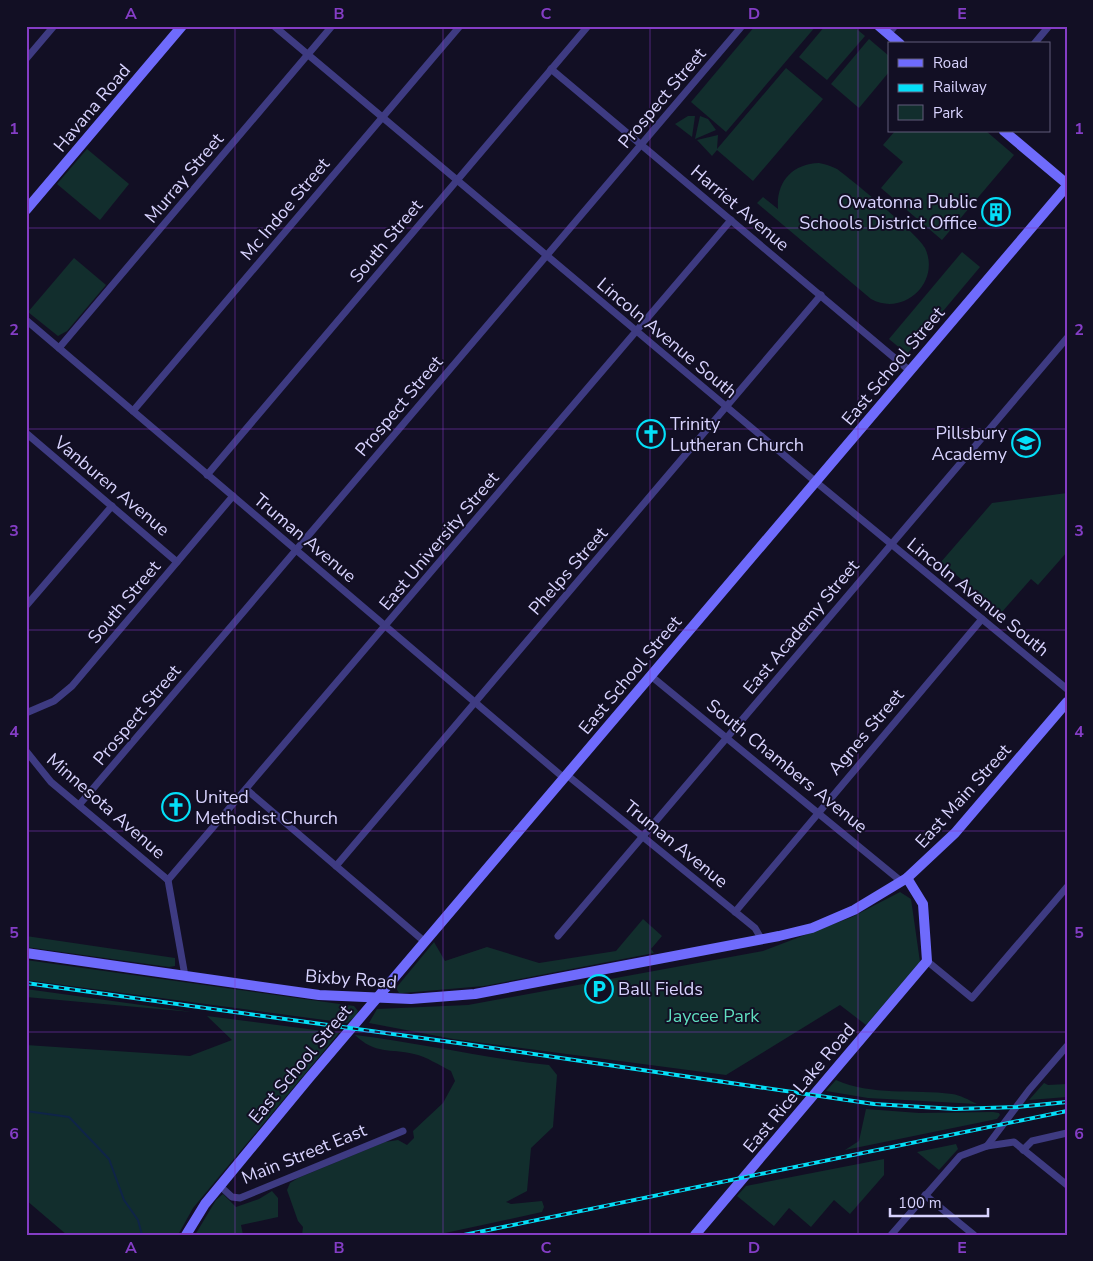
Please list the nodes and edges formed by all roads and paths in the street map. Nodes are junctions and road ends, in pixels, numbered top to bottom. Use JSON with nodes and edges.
{"nodes":[{"id":1,"x":54,"y":26,"type":"edge"},
{"id":2,"x":182,"y":26,"type":"edge"},
{"id":3,"x":274,"y":26,"type":"edge"},
{"id":4,"x":332,"y":26,"type":"edge"},
{"id":5,"x":460,"y":26,"type":"edge"},
{"id":6,"x":588,"y":26,"type":"edge"},
{"id":7,"x":742,"y":26,"type":"edge"},
{"id":8,"x":879,"y":26,"type":"edge"},
{"id":9,"x":1049,"y":26,"type":"edge"},
{"id":10,"x":892,"y":30,"type":"edge"},
{"id":11,"x":899,"y":42,"type":"edge"},
{"id":12,"x":1036,"y":42,"type":"edge"},
{"id":13,"x":308,"y":55,"type":"junction"},
{"id":14,"x":26,"y":59,"type":"edge"},
{"id":15,"x":551,"y":69,"type":"junction"},
{"id":16,"x":382,"y":118,"type":"junction"},
{"id":17,"x":1005,"y":132,"type":"edge"},
{"id":18,"x":642,"y":145,"type":"junction"},
{"id":19,"x":457,"y":180,"type":"junction"},
{"id":20,"x":1067,"y":185,"type":"edge"},
{"id":21,"x":26,"y":210,"type":"edge"},
{"id":22,"x":731,"y":220,"type":"junction"},
{"id":23,"x":547,"y":256,"type":"junction"},
{"id":24,"x":821,"y":295,"type":"junction"},
{"id":25,"x":26,"y":320,"type":"edge"},
{"id":26,"x":636,"y":332,"type":"junction"},
{"id":27,"x":1067,"y":338,"type":"edge"},
{"id":28,"x":59,"y":348,"type":"junction"},
{"id":29,"x":910,"y":371,"type":"junction"},
{"id":30,"x":726,"y":407,"type":"junction"},
{"id":31,"x":133,"y":411,"type":"junction"},
{"id":32,"x":26,"y":434,"type":"edge"},
{"id":33,"x":207,"y":475,"type":"junction"},
{"id":34,"x":816,"y":482,"type":"junction"},
{"id":35,"x":233,"y":496,"type":"junction"},
{"id":36,"x":112,"y":506,"type":"junction"},
{"id":37,"x":891,"y":544,"type":"junction"},
{"id":38,"x":296,"y":550,"type":"junction"},
{"id":39,"x":177,"y":562,"type":"junction"},
{"id":40,"x":26,"y":606,"type":"edge"},
{"id":41,"x":982,"y":619,"type":"junction"},
{"id":42,"x":386,"y":626,"type":"junction"},
{"id":43,"x":651,"y":676,"type":"junction"},
{"id":44,"x":1067,"y":689,"type":"edge"},
{"id":45,"x":475,"y":702,"type":"junction"},
{"id":46,"x":1067,"y":702,"type":"edge"},
{"id":47,"x":26,"y":713,"type":"edge"},
{"id":48,"x":727,"y":738,"type":"junction"},
{"id":49,"x":26,"y":751,"type":"edge"},
{"id":50,"x":565,"y":776,"type":"junction"},
{"id":51,"x":247,"y":790,"type":"junction"},
{"id":52,"x":79,"y":806,"type":"junction"},
{"id":53,"x":818,"y":813,"type":"junction"},
{"id":54,"x":642,"y":837,"type":"junction"},
{"id":55,"x":336,"y":866,"type":"junction"},
{"id":56,"x":168,"y":880,"type":"junction"},
{"id":57,"x":904,"y":880,"type":"junction"},
{"id":58,"x":1067,"y":887,"type":"edge"},
{"id":59,"x":735,"y":912,"type":"junction"},
{"id":60,"x":558,"y":936,"type":"dead end"},
{"id":61,"x":762,"y":940,"type":"junction"},
{"id":62,"x":425,"y":942,"type":"junction"},
{"id":63,"x":26,"y":954,"type":"edge"},
{"id":64,"x":673,"y":956,"type":"joint"},
{"id":65,"x":927,"y":962,"type":"junction"},
{"id":66,"x":185,"y":976,"type":"junction"},
{"id":67,"x":376,"y":999,"type":"junction"},
{"id":68,"x":1067,"y":1046,"type":"edge"},
{"id":69,"x":403,"y":1131,"type":"dead end"},
{"id":70,"x":1067,"y":1133,"type":"edge"},
{"id":71,"x":987,"y":1146,"type":"junction"},
{"id":72,"x":1024,"y":1150,"type":"junction"},
{"id":73,"x":220,"y":1186,"type":"junction"},
{"id":74,"x":1067,"y":1186,"type":"edge"},
{"id":75,"x":925,"y":1195,"type":"junction"},
{"id":76,"x":186,"y":1235,"type":"edge"},
{"id":77,"x":695,"y":1235,"type":"edge"},
{"id":78,"x":891,"y":1235,"type":"edge"},
{"id":79,"x":974,"y":1235,"type":"edge"}],
"edges":[{"from":1,"to":14,"type":"street"},
{"from":2,"to":21,"type":"street","name":"Havana Road"},
{"from":3,"to":13,"type":"street","name":"Lincoln Avenue South"},
{"from":4,"to":13,"type":"street","name":"Murray Street"},
{"from":5,"to":16,"type":"street","name":"Mc Indoe Street"},
{"from":6,"to":15,"type":"street","name":"South Street"},
{"from":7,"to":18,"type":"street","name":"Prospect Street"},
{"from":8,"to":10,"type":"street"},
{"from":9,"to":12,"type":"street"},
{"from":10,"to":11,"type":"street"},
{"from":13,"to":16,"type":"street","name":"Lincoln Avenue South"},
{"from":13,"to":28,"type":"street","name":"Murray Street"},
{"from":15,"to":18,"type":"street","name":"Harriet Avenue"},
{"from":15,"to":19,"type":"street","name":"South Street"},
{"from":16,"to":19,"type":"street","name":"Lincoln Avenue South"},
{"from":16,"to":31,"type":"street","name":"Mc Indoe Street"},
{"from":17,"to":20,"type":"street"},
{"from":18,"to":22,"type":"street","name":"Harriet Avenue"},
{"from":18,"to":23,"type":"street","name":"Prospect Street"},
{"from":19,"to":23,"type":"street","name":"Lincoln Avenue South"},
{"from":19,"to":33,"type":"street","name":"South Street"},
{"from":20,"to":29,"type":"street","name":"East School Street"},
{"from":22,"to":24,"type":"street","name":"Harriet Avenue"},
{"from":22,"to":26,"type":"street","name":"East University Street"},
{"from":23,"to":26,"type":"street","name":"Lincoln Avenue South"},
{"from":23,"to":38,"type":"street","name":"Prospect Street"},
{"from":24,"to":29,"type":"street","name":"Harriet Avenue"},
{"from":24,"to":30,"type":"street","name":"Phelps Street"},
{"from":25,"to":28,"type":"street","name":"Truman Avenue"},
{"from":26,"to":30,"type":"street","name":"Lincoln Avenue South"},
{"from":26,"to":42,"type":"street","name":"East University Street"},
{"from":27,"to":37,"type":"street","name":"East Academy Street"},
{"from":28,"to":31,"type":"street","name":"Truman Avenue"},
{"from":29,"to":34,"type":"street","name":"East School Street"},
{"from":30,"to":34,"type":"street","name":"Lincoln Avenue South"},
{"from":30,"to":45,"type":"street","name":"Phelps Street"},
{"from":31,"to":33,"type":"street","name":"Truman Avenue"},
{"from":32,"to":36,"type":"street","name":"Vanburen Avenue"},
{"from":33,"to":35,"type":"street","name":"Truman Avenue"},
{"from":34,"to":37,"type":"street","name":"Lincoln Avenue South"},
{"from":34,"to":43,"type":"street","name":"East School Street"},
{"from":35,"to":38,"type":"street","name":"Truman Avenue"},
{"from":35,"to":39,"type":"street","name":"South Street"},
{"from":36,"to":39,"type":"street","name":"Vanburen Avenue"},
{"from":36,"to":40,"type":"street"},
{"from":37,"to":41,"type":"street","name":"Lincoln Avenue South"},
{"from":37,"to":48,"type":"street","name":"East Academy Street"},
{"from":38,"to":42,"type":"street","name":"Truman Avenue"},
{"from":38,"to":52,"type":"street","name":"Prospect Street"},
{"from":39,"to":47,"type":"street","name":"South Street"},
{"from":41,"to":44,"type":"street","name":"Lincoln Avenue South"},
{"from":41,"to":53,"type":"street","name":"Agnes Street"},
{"from":42,"to":45,"type":"street","name":"Truman Avenue"},
{"from":42,"to":51,"type":"street","name":"East University Street"},
{"from":43,"to":48,"type":"street","name":"South Chambers Avenue"},
{"from":43,"to":50,"type":"street","name":"East School Street"},
{"from":45,"to":50,"type":"street","name":"Truman Avenue"},
{"from":45,"to":55,"type":"street","name":"Phelps Street"},
{"from":46,"to":57,"type":"street","name":"East Main Street"},
{"from":48,"to":53,"type":"street","name":"South Chambers Avenue"},
{"from":48,"to":54,"type":"street","name":"East Academy Street"},
{"from":49,"to":52,"type":"street","name":"Minnesota Avenue"},
{"from":50,"to":54,"type":"street","name":"Truman Avenue"},
{"from":50,"to":62,"type":"street","name":"East School Street"},
{"from":51,"to":55,"type":"street"},
{"from":51,"to":56,"type":"street","name":"East University Street"},
{"from":52,"to":56,"type":"street","name":"Minnesota Avenue"},
{"from":53,"to":57,"type":"street","name":"South Chambers Avenue"},
{"from":53,"to":59,"type":"street","name":"Agnes Street"},
{"from":54,"to":59,"type":"street","name":"Truman Avenue"},
{"from":54,"to":60,"type":"street","name":"East Academy Street"},
{"from":55,"to":62,"type":"street"},
{"from":56,"to":66,"type":"street"},
{"from":57,"to":61,"type":"street","name":"East Main Street"},
{"from":57,"to":65,"type":"street","name":"South Chambers Avenue"},
{"from":58,"to":65,"type":"street"},
{"from":59,"to":61,"type":"street","name":"Truman Avenue"},
{"from":61,"to":64,"type":"street","name":"East Main Street"},
{"from":62,"to":67,"type":"street","name":"East School Street"},
{"from":63,"to":66,"type":"street","name":"Bixby Road"},
{"from":64,"to":67,"type":"street","name":"Bixby Road"},
{"from":65,"to":77,"type":"street","name":"East Rice Lake Road"},
{"from":66,"to":67,"type":"street","name":"Bixby Road"},
{"from":67,"to":73,"type":"street","name":"East School Street"},
{"from":68,"to":71,"type":"street"},
{"from":69,"to":73,"type":"street","name":"Main Street East"},
{"from":70,"to":72,"type":"street"},
{"from":71,"to":72,"type":"street"},
{"from":71,"to":75,"type":"street"},
{"from":72,"to":74,"type":"street"},
{"from":73,"to":76,"type":"street","name":"Main Street East"},
{"from":75,"to":78,"type":"street"},
{"from":75,"to":79,"type":"street"}]}
